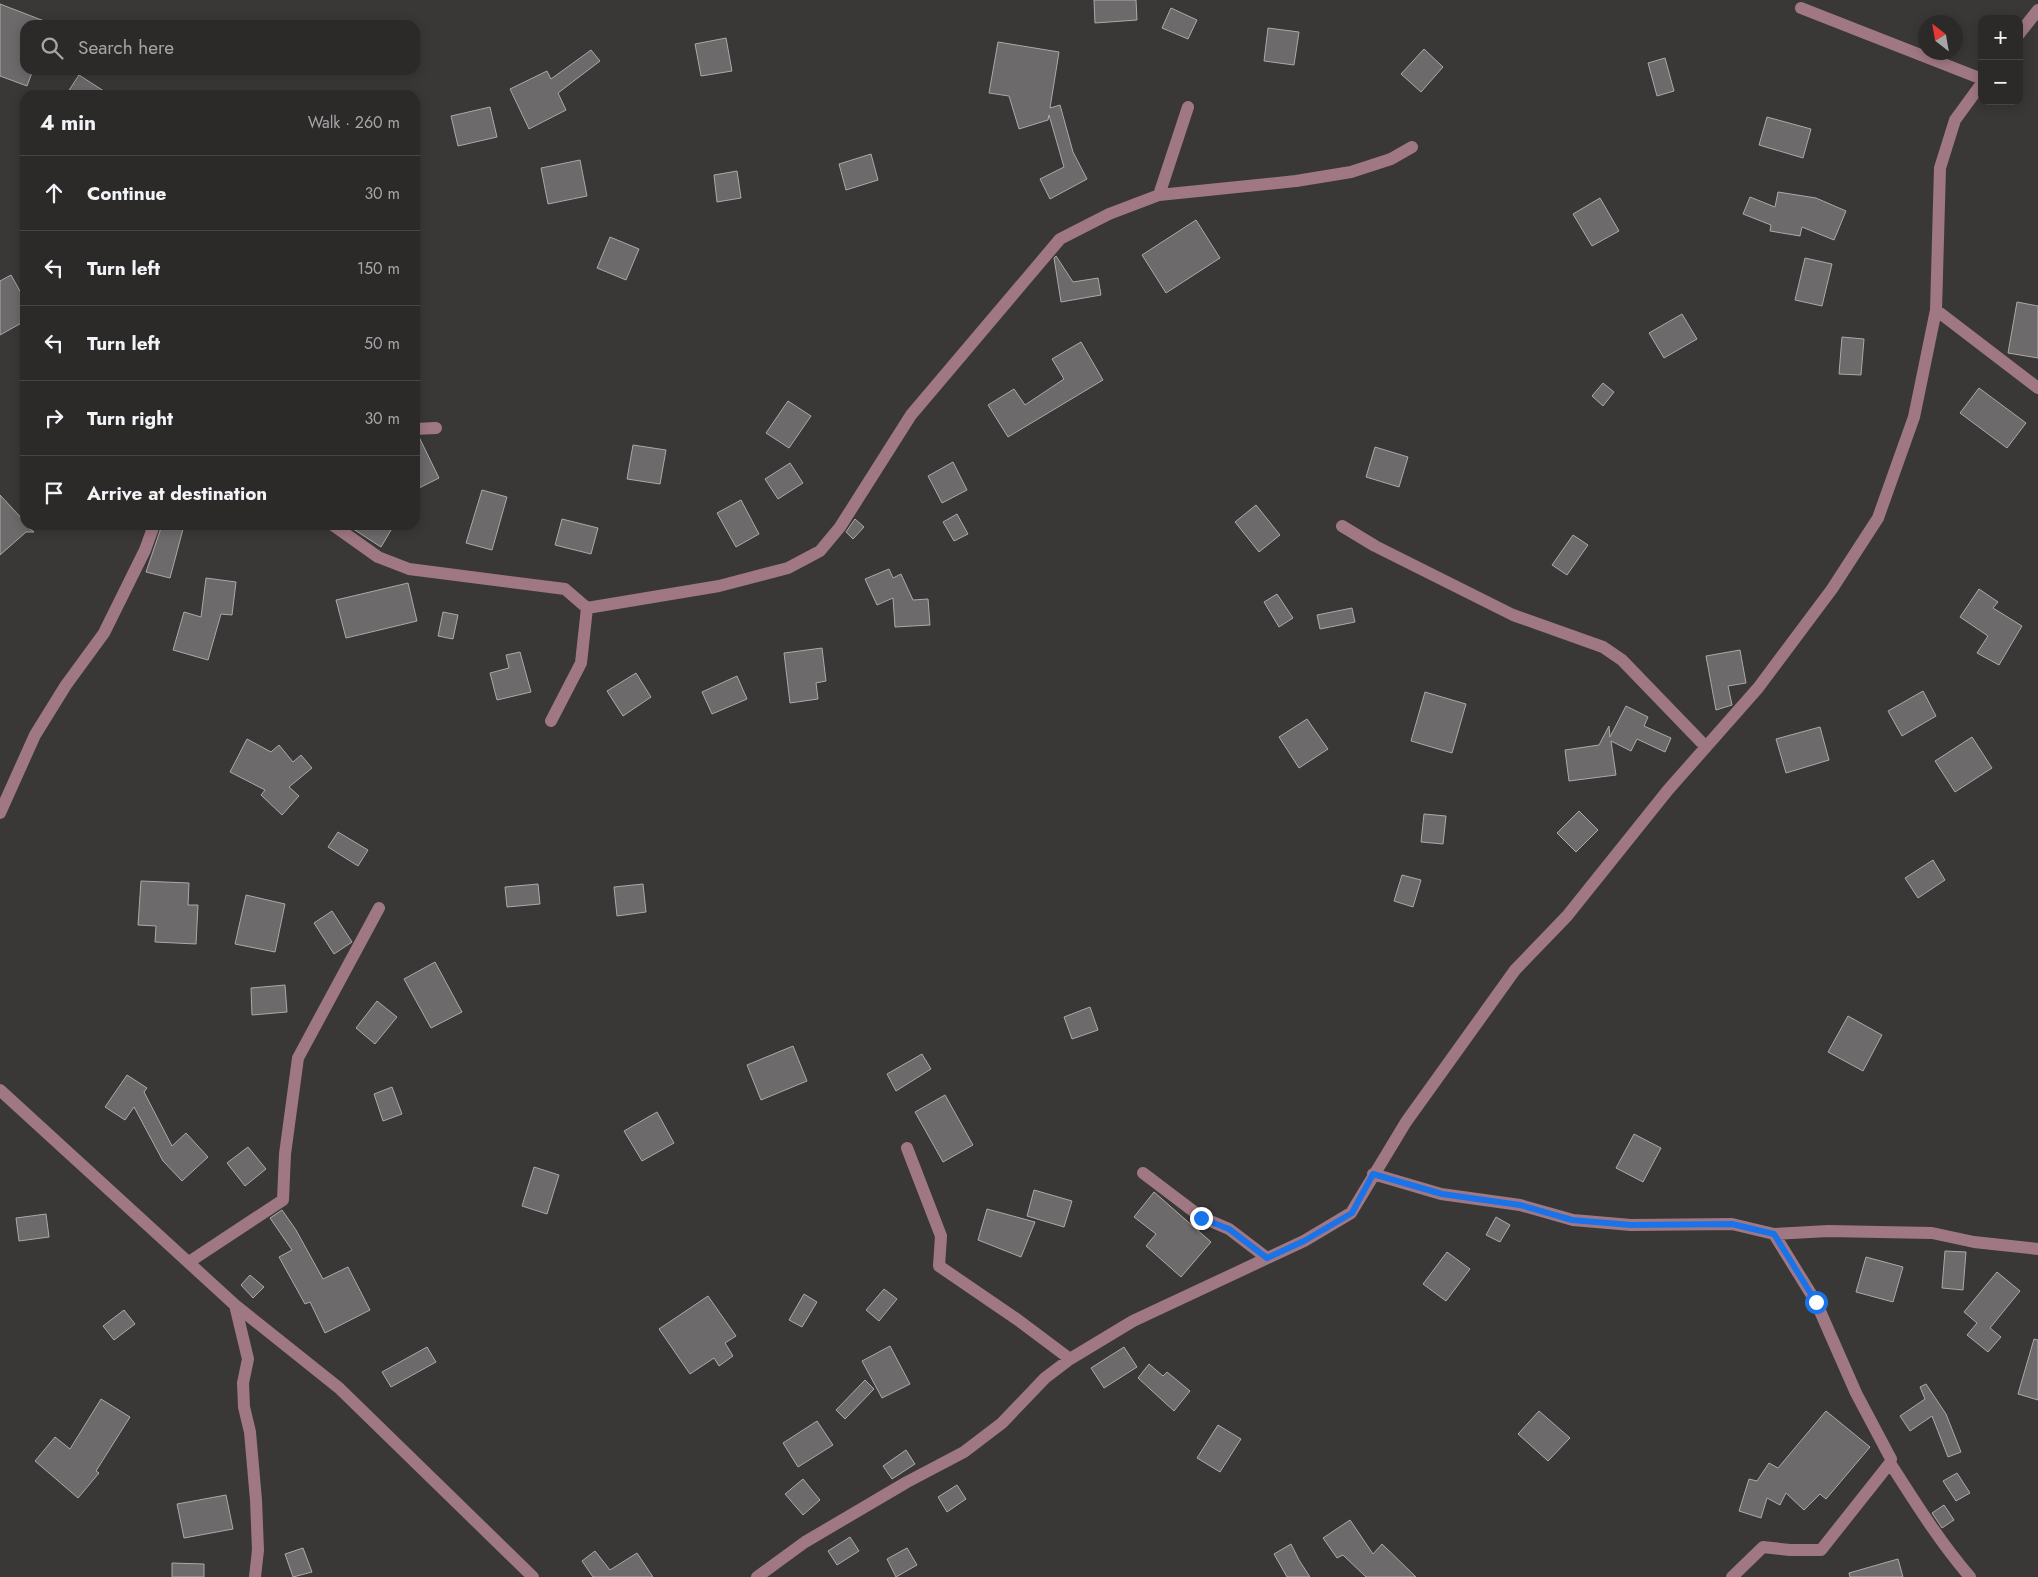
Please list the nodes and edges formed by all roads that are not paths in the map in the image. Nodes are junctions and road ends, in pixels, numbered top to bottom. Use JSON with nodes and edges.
{"nodes":[{"id":1,"x":1801,"y":8,"type":"dead end"},
{"id":2,"x":2038,"y":10,"type":"edge"},
{"id":3,"x":2023,"y":29,"type":"edge"},
{"id":4,"x":1978,"y":79,"type":"edge"},
{"id":5,"x":1978,"y":87,"type":"edge"},
{"id":6,"x":1188,"y":107,"type":"dead end"},
{"id":7,"x":1412,"y":147,"type":"dead end"},
{"id":8,"x":1159,"y":195,"type":"junction"},
{"id":9,"x":1936,"y":310,"type":"junction"},
{"id":10,"x":2038,"y":388,"type":"edge"},
{"id":11,"x":436,"y":428,"type":"dead end"},
{"id":12,"x":420,"y":429,"type":"edge"},
{"id":13,"x":1342,"y":526,"type":"dead end"},
{"id":14,"x":152,"y":530,"type":"edge"},
{"id":15,"x":340,"y":530,"type":"edge"},
{"id":16,"x":587,"y":608,"type":"junction"},
{"id":17,"x":552,"y":721,"type":"dead end"},
{"id":18,"x":1706,"y":747,"type":"junction"},
{"id":19,"x":0,"y":813,"type":"edge"},
{"id":20,"x":379,"y":908,"type":"dead end"},
{"id":21,"x":0,"y":1090,"type":"edge"},
{"id":22,"x":907,"y":1148,"type":"dead end"},
{"id":23,"x":1143,"y":1173,"type":"dead end"},
{"id":24,"x":1373,"y":1174,"type":"junction"},
{"id":25,"x":1774,"y":1234,"type":"junction"},
{"id":26,"x":2038,"y":1249,"type":"edge"},
{"id":27,"x":1267,"y":1258,"type":"junction"},
{"id":28,"x":189,"y":1262,"type":"junction"},
{"id":29,"x":235,"y":1305,"type":"junction"},
{"id":30,"x":1070,"y":1359,"type":"junction"},
{"id":31,"x":1890,"y":1463,"type":"junction"},
{"id":32,"x":255,"y":1577,"type":"edge"},
{"id":33,"x":533,"y":1577,"type":"edge"},
{"id":34,"x":757,"y":1577,"type":"edge"},
{"id":35,"x":1732,"y":1577,"type":"edge"},
{"id":36,"x":1970,"y":1577,"type":"edge"}],
"edges":[{"from":1,"to":4,"type":"street"},
{"from":2,"to":3,"type":"street"},
{"from":5,"to":9,"type":"street"},
{"from":6,"to":8,"type":"street"},
{"from":7,"to":8,"type":"street"},
{"from":8,"to":16,"type":"street"},
{"from":9,"to":10,"type":"street"},
{"from":9,"to":18,"type":"street"},
{"from":11,"to":12,"type":"street"},
{"from":13,"to":18,"type":"street"},
{"from":14,"to":19,"type":"street"},
{"from":15,"to":16,"type":"street"},
{"from":16,"to":17,"type":"street"},
{"from":18,"to":24,"type":"street"},
{"from":20,"to":28,"type":"street"},
{"from":21,"to":28,"type":"street"},
{"from":22,"to":30,"type":"street"},
{"from":23,"to":27,"type":"street"},
{"from":24,"to":25,"type":"street"},
{"from":24,"to":27,"type":"street"},
{"from":25,"to":26,"type":"street"},
{"from":25,"to":31,"type":"street"},
{"from":27,"to":30,"type":"street"},
{"from":28,"to":29,"type":"street"},
{"from":29,"to":32,"type":"street"},
{"from":29,"to":33,"type":"street"},
{"from":30,"to":34,"type":"street"},
{"from":31,"to":35,"type":"street"},
{"from":31,"to":36,"type":"street"}]}
